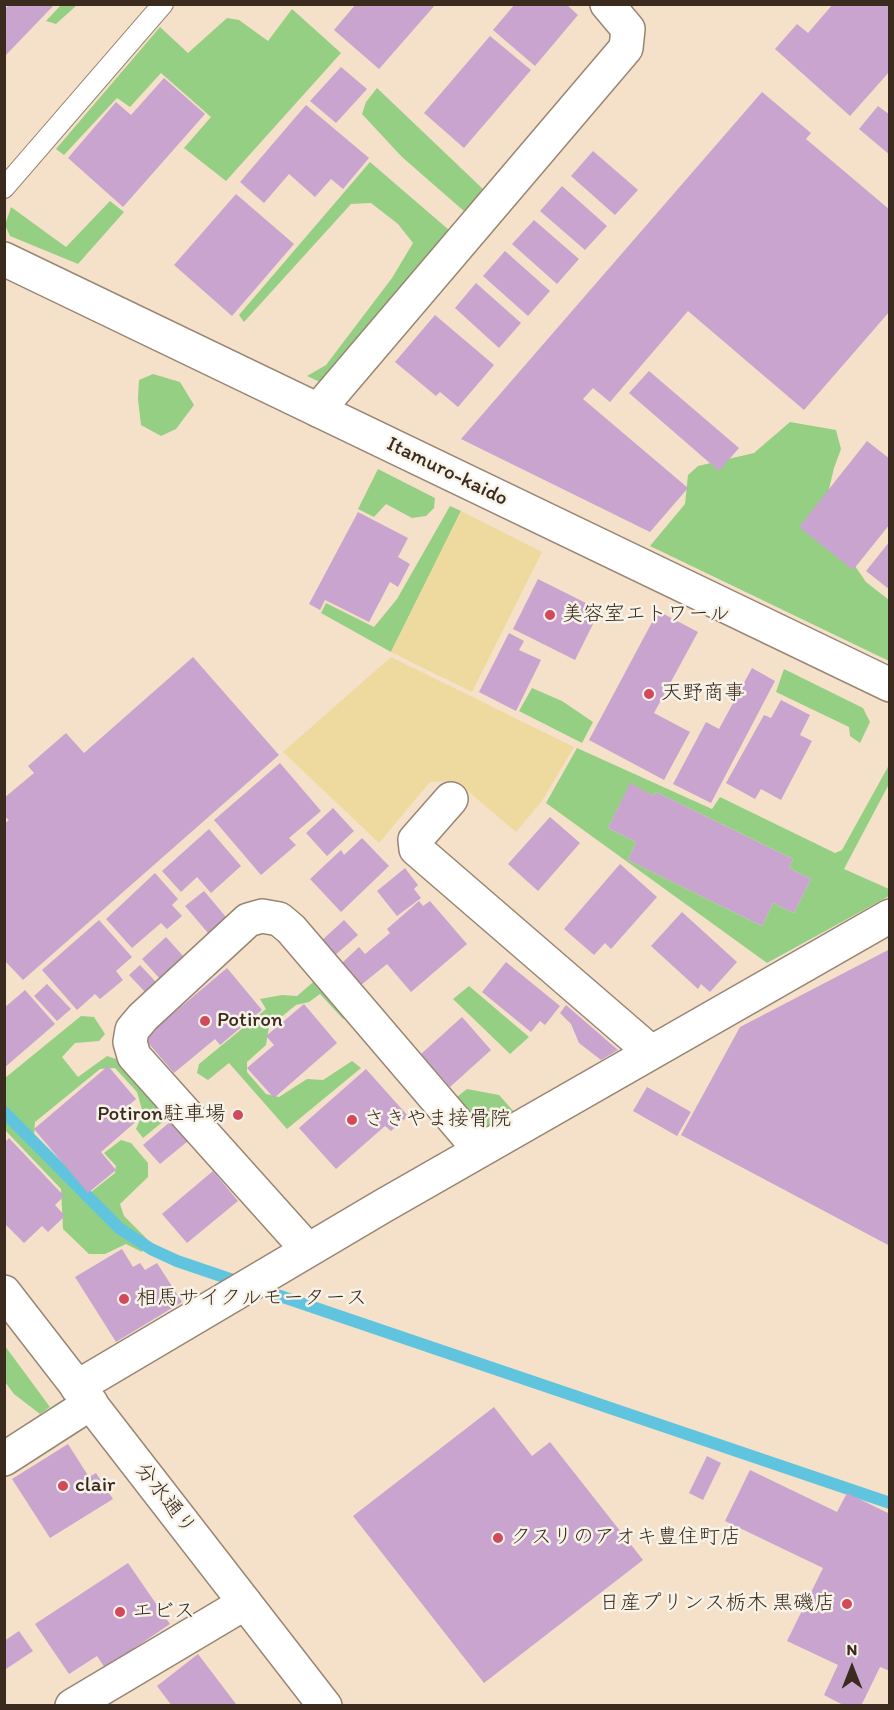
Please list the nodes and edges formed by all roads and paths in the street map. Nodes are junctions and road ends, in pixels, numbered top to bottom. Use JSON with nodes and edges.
{"nodes":[{"id":1,"x":163,"y":4,"type":"edge"},
{"id":2,"x":607,"y":4,"type":"edge"},
{"id":3,"x":4,"y":188,"type":"edge"},
{"id":4,"x":4,"y":259,"type":"edge"},
{"id":5,"x":318,"y":410,"type":"junction"},
{"id":6,"x":890,"y":686,"type":"edge"},
{"id":7,"x":452,"y":799,"type":"dead end"},
{"id":8,"x":890,"y":916,"type":"edge"},
{"id":9,"x":651,"y":1052,"type":"junction"},
{"id":10,"x":480,"y":1150,"type":"junction"},
{"id":11,"x":308,"y":1250,"type":"junction"},
{"id":12,"x":4,"y":1292,"type":"edge"},
{"id":13,"x":84,"y":1395,"type":"junction"},
{"id":14,"x":4,"y":1460,"type":"edge"},
{"id":15,"x":245,"y":1603,"type":"junction"},
{"id":16,"x":72,"y":1706,"type":"edge"},
{"id":17,"x":325,"y":1706,"type":"edge"}],
"edges":[{"from":1,"to":3,"type":"lane"},
{"from":2,"to":5,"type":"street"},
{"from":4,"to":5,"type":"street","name":"Itamuro-kaido"},
{"from":5,"to":6,"type":"street","name":"Itamuro-kaido"},
{"from":7,"to":9,"type":"street"},
{"from":8,"to":9,"type":"street"},
{"from":9,"to":10,"type":"street"},
{"from":10,"to":11,"type":"street"},
{"from":10,"to":11,"type":"street"},
{"from":11,"to":13,"type":"street"},
{"from":12,"to":13,"type":"street","name":"分水通り"},
{"from":13,"to":14,"type":"street"},
{"from":13,"to":15,"type":"street","name":"分水通り"},
{"from":15,"to":16,"type":"street"},
{"from":15,"to":17,"type":"street","name":"分水通り"}]}
